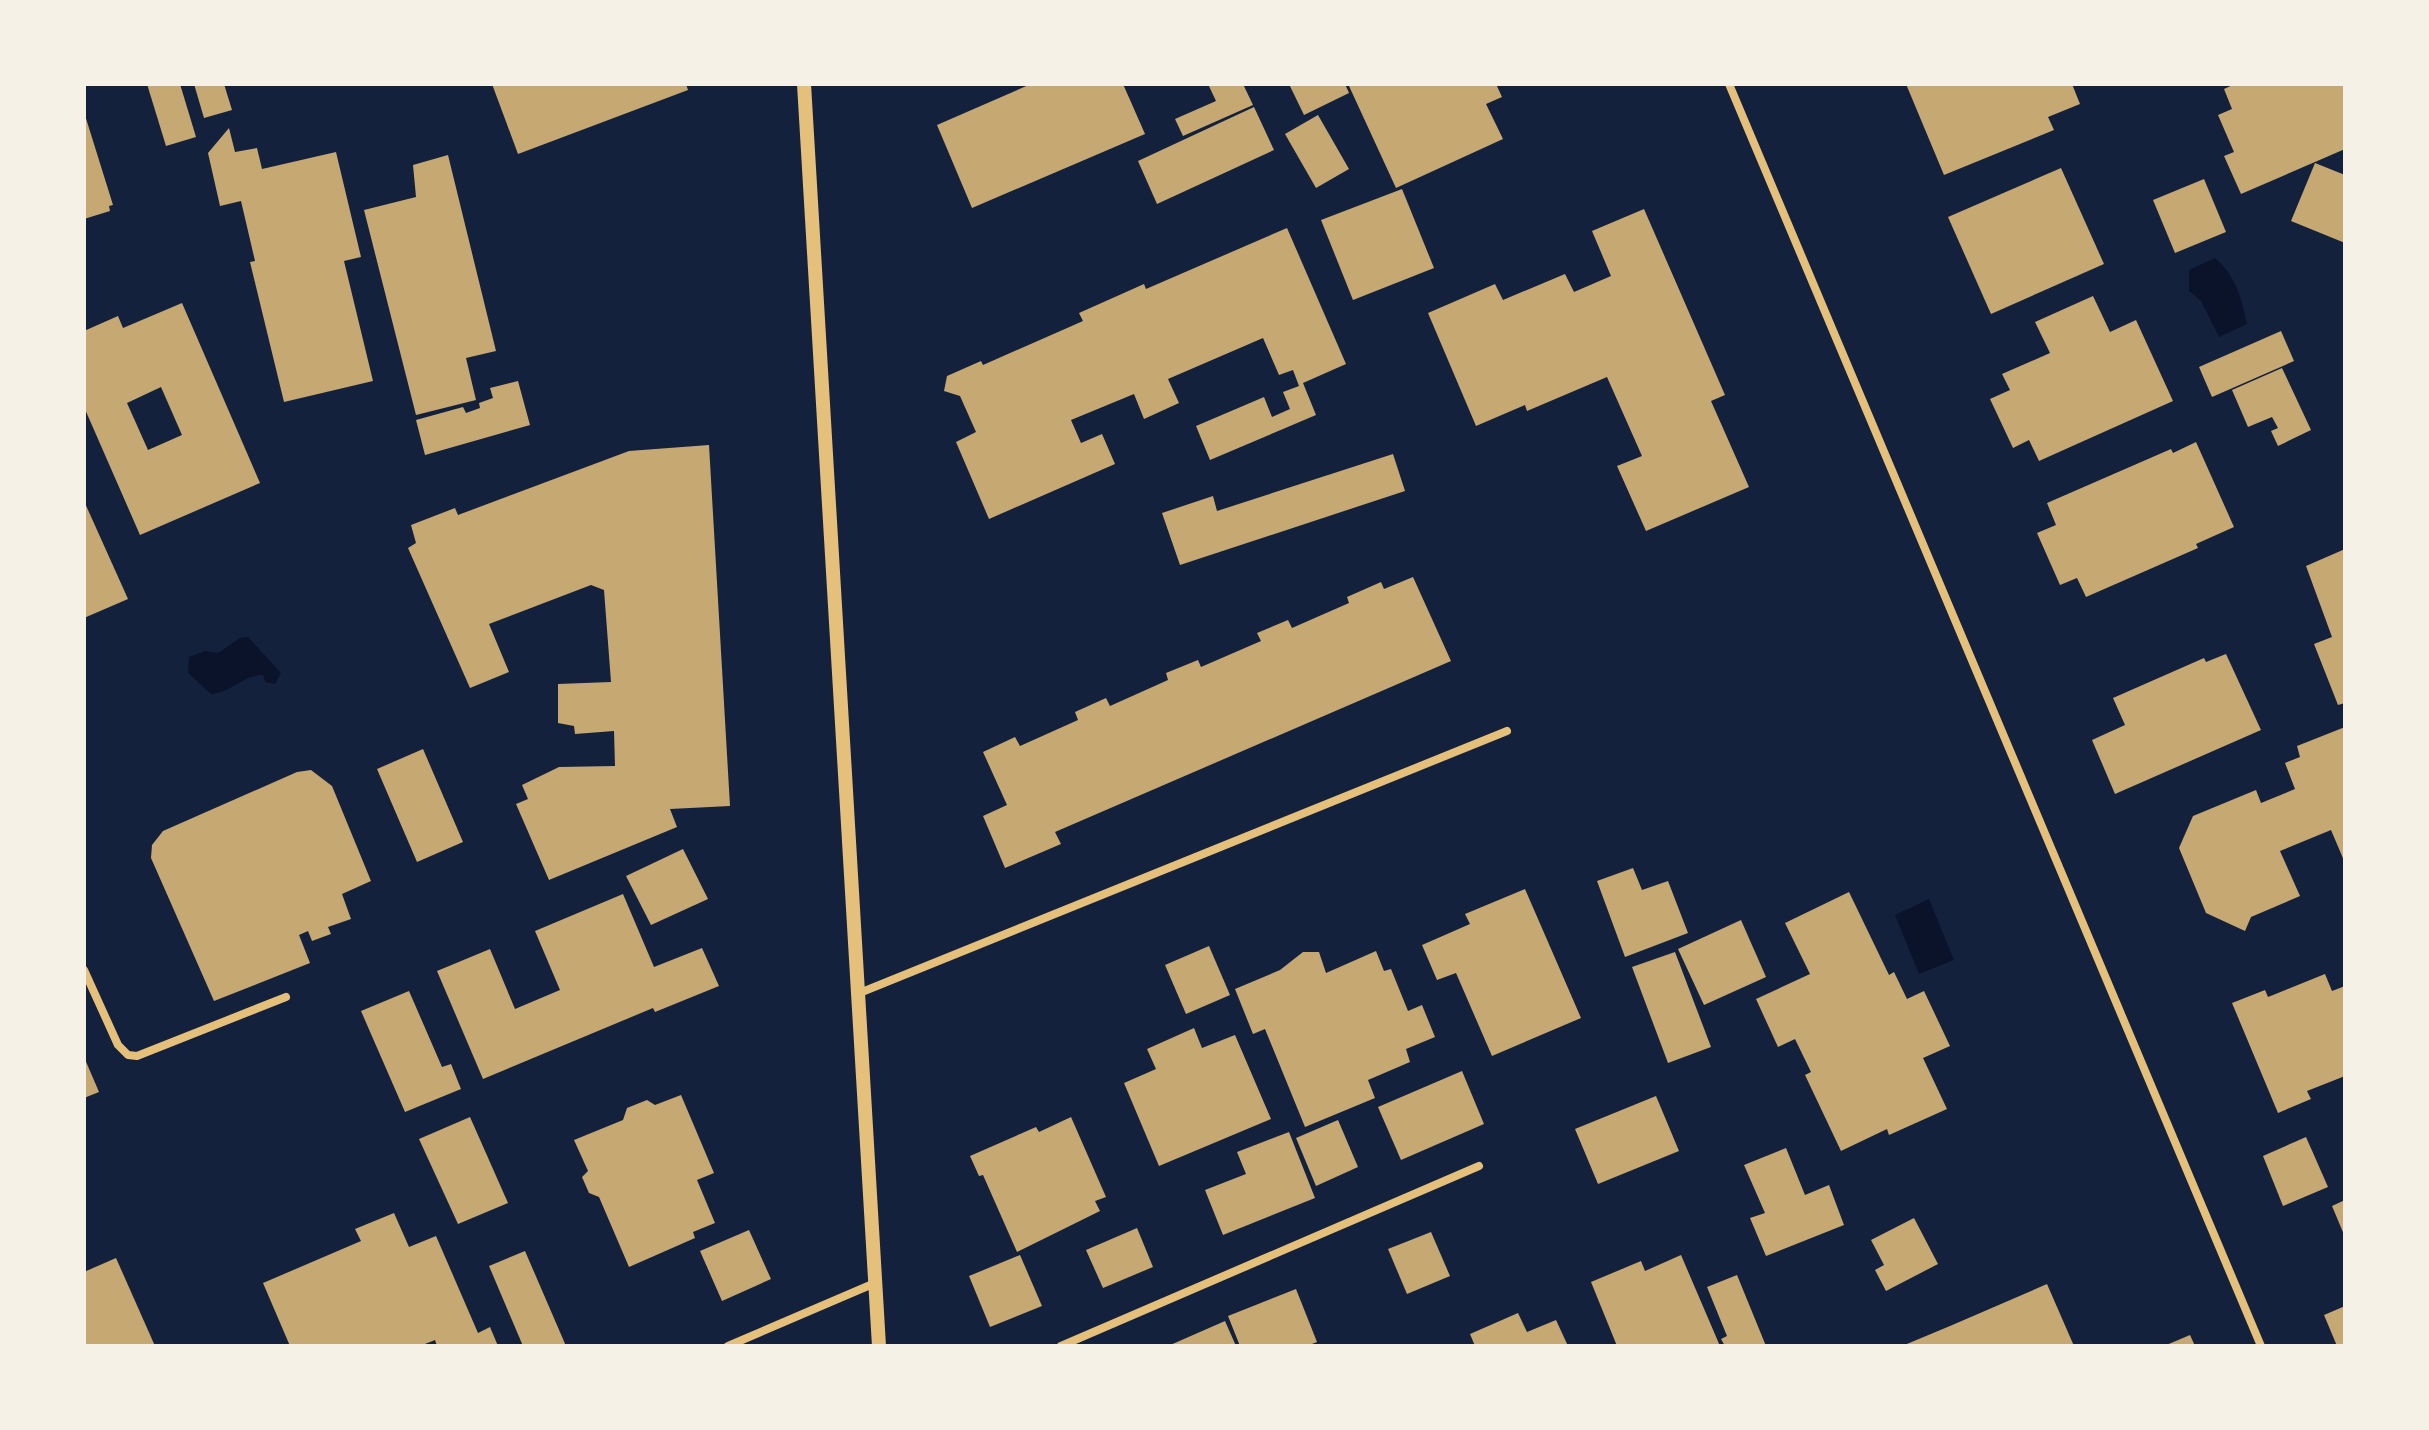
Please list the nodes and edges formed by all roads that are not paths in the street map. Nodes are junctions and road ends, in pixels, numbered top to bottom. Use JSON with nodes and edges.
{"nodes":[{"id":1,"x":804,"y":84,"type":"edge"},
{"id":2,"x":1729,"y":84,"type":"edge"},
{"id":3,"x":1507,"y":731,"type":"dead end"},
{"id":4,"x":84,"y":970,"type":"edge"},
{"id":5,"x":856,"y":994,"type":"junction"},
{"id":6,"x":286,"y":997,"type":"dead end"},
{"id":7,"x":1479,"y":1166,"type":"dead end"},
{"id":8,"x":875,"y":1283,"type":"junction"},
{"id":9,"x":728,"y":1346,"type":"edge"},
{"id":10,"x":879,"y":1346,"type":"edge"},
{"id":11,"x":1061,"y":1346,"type":"edge"},
{"id":12,"x":2261,"y":1346,"type":"edge"}],
"edges":[{"from":1,"to":5,"type":"street"},
{"from":2,"to":12,"type":"street"},
{"from":3,"to":5,"type":"street"},
{"from":4,"to":6,"type":"street"},
{"from":5,"to":8,"type":"street"},
{"from":7,"to":11,"type":"street"},
{"from":8,"to":9,"type":"street"},
{"from":8,"to":10,"type":"street"}]}
